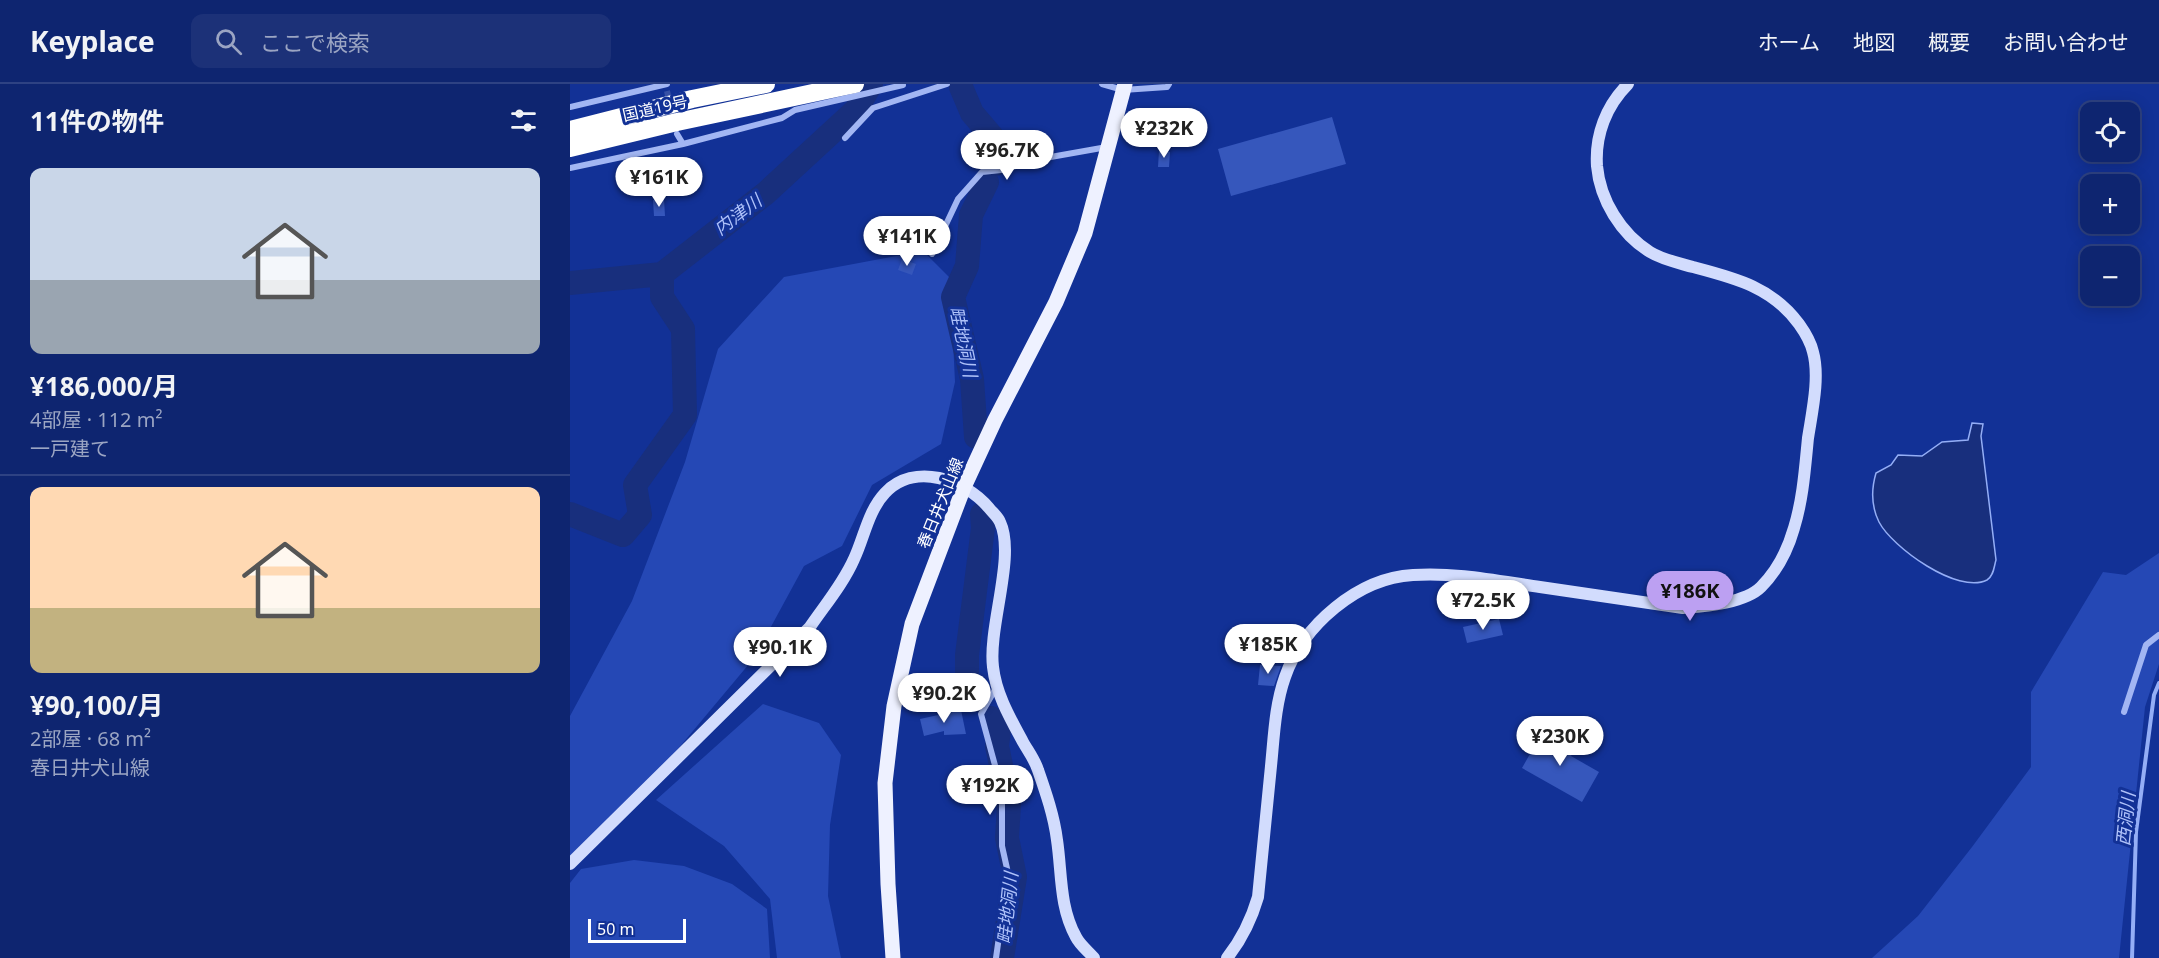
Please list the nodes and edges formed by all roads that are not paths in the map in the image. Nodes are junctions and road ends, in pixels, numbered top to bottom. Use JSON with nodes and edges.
{"nodes":[{"id":1,"x":766,"y":84,"type":"edge"},
{"id":2,"x":855,"y":84,"type":"edge"},
{"id":3,"x":947,"y":84,"type":"edge"},
{"id":4,"x":1102,"y":84,"type":"edge"},
{"id":5,"x":1169,"y":84,"type":"edge"},
{"id":6,"x":1628,"y":84,"type":"edge"},
{"id":7,"x":903,"y":85,"type":"edge"},
{"id":8,"x":667,"y":86,"type":"edge"},
{"id":9,"x":1124,"y":87,"type":"edge"},
{"id":10,"x":570,"y":107,"type":"edge"},
{"id":11,"x":570,"y":129,"type":"edge"},
{"id":12,"x":677,"y":134,"type":"dead end"},
{"id":13,"x":845,"y":138,"type":"dead end"},
{"id":14,"x":683,"y":144,"type":"junction"},
{"id":15,"x":1109,"y":147,"type":"junction"},
{"id":16,"x":570,"y":148,"type":"edge"},
{"id":17,"x":570,"y":168,"type":"edge"},
{"id":18,"x":932,"y":254,"type":"dead end"},
{"id":19,"x":964,"y":487,"type":"junction"},
{"id":20,"x":2159,"y":634,"type":"edge"},
{"id":21,"x":997,"y":687,"type":"junction"},
{"id":22,"x":2124,"y":712,"type":"dead end"},
{"id":23,"x":570,"y":864,"type":"edge"},
{"id":24,"x":893,"y":958,"type":"edge"},
{"id":25,"x":996,"y":958,"type":"edge"},
{"id":26,"x":1094,"y":958,"type":"edge"},
{"id":27,"x":1227,"y":958,"type":"edge"}],
"edges":[{"from":1,"to":11,"type":"highway","name":"国道19号"},
{"from":2,"to":16,"type":"highway","name":"国道19号"},
{"from":3,"to":13,"type":"street"},
{"from":4,"to":9,"type":"street"},
{"from":5,"to":9,"type":"street"},
{"from":6,"to":27,"type":"street"},
{"from":7,"to":14,"type":"street"},
{"from":8,"to":10,"type":"street"},
{"from":9,"to":15,"type":"main road","name":"春日井犬山線"},
{"from":12,"to":14,"type":"street"},
{"from":14,"to":17,"type":"street"},
{"from":15,"to":18,"type":"street"},
{"from":15,"to":19,"type":"main road","name":"春日井犬山線"},
{"from":19,"to":21,"type":"street"},
{"from":19,"to":23,"type":"street"},
{"from":19,"to":24,"type":"main road","name":"春日井犬山線"},
{"from":20,"to":22,"type":"street"},
{"from":21,"to":25,"type":"street"},
{"from":21,"to":26,"type":"street"}]}
